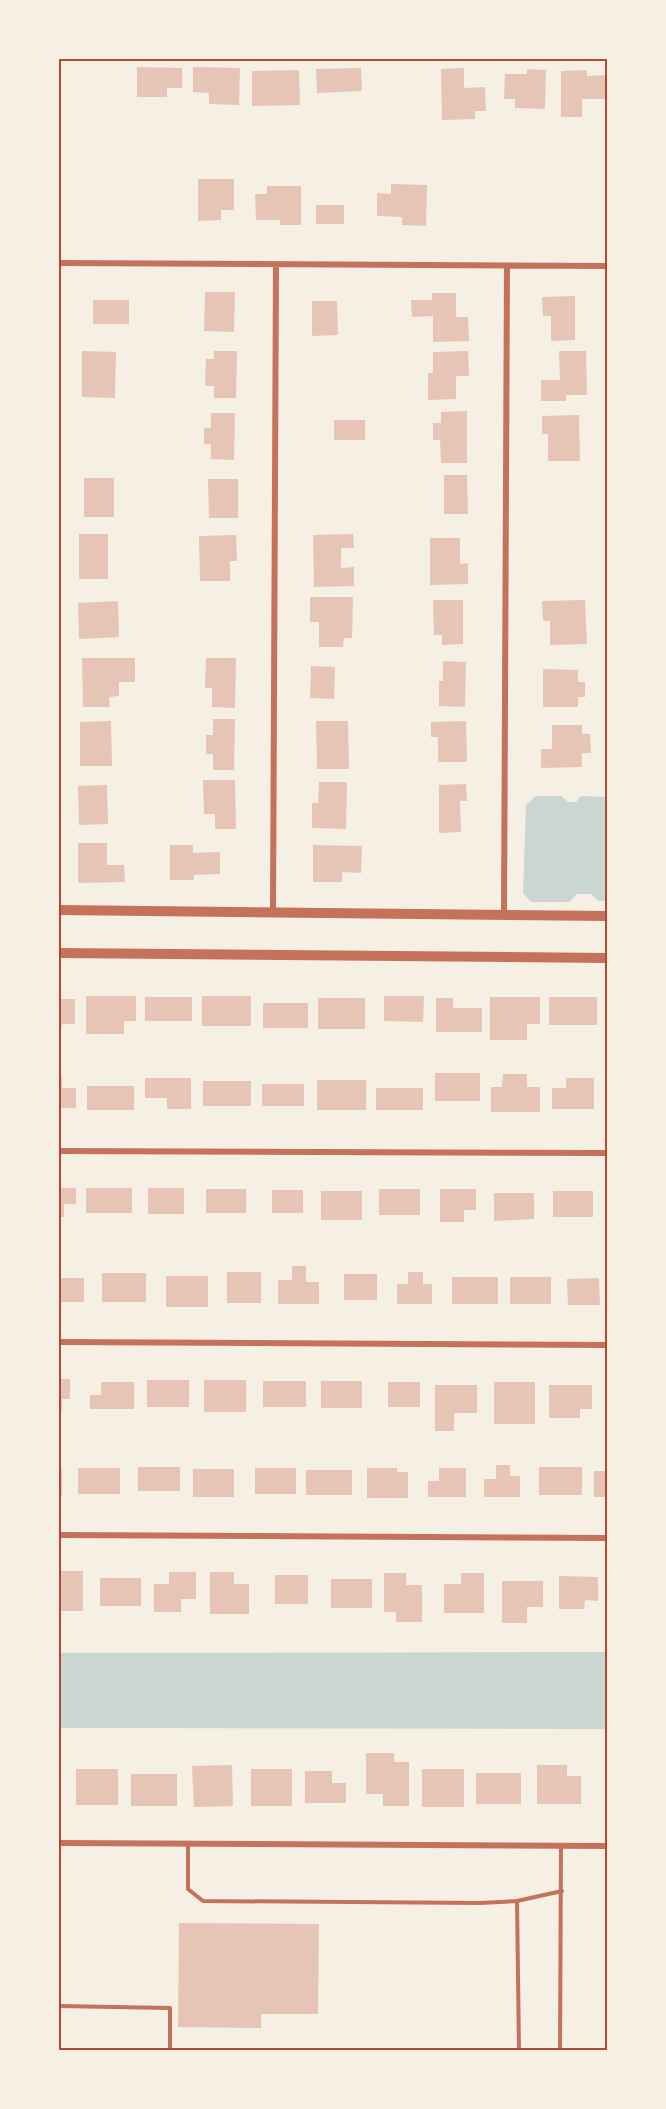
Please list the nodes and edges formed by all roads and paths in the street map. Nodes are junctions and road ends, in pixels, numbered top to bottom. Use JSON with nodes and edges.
{"nodes":[{"id":1,"x":58,"y":263,"type":"edge"},
{"id":2,"x":276,"y":264,"type":"junction"},
{"id":3,"x":507,"y":266,"type":"junction"},
{"id":4,"x":608,"y":266,"type":"edge"},
{"id":5,"x":58,"y":910,"type":"edge"},
{"id":6,"x":273,"y":912,"type":"junction"},
{"id":7,"x":504,"y":915,"type":"junction"},
{"id":8,"x":608,"y":916,"type":"edge"},
{"id":9,"x":58,"y":953,"type":"edge"},
{"id":10,"x":608,"y":958,"type":"edge"},
{"id":11,"x":58,"y":1151,"type":"edge"},
{"id":12,"x":608,"y":1153,"type":"edge"},
{"id":13,"x":58,"y":1342,"type":"edge"},
{"id":14,"x":608,"y":1345,"type":"edge"},
{"id":15,"x":58,"y":1535,"type":"edge"},
{"id":16,"x":608,"y":1538,"type":"edge"},
{"id":17,"x":58,"y":1843,"type":"edge"},
{"id":18,"x":188,"y":1844,"type":"junction"},
{"id":19,"x":561,"y":1846,"type":"junction"},
{"id":20,"x":608,"y":1846,"type":"edge"},
{"id":21,"x":561,"y":1891,"type":"junction"},
{"id":22,"x":517,"y":1901,"type":"junction"},
{"id":23,"x":58,"y":2006,"type":"edge"},
{"id":24,"x":170,"y":2050,"type":"edge"},
{"id":25,"x":519,"y":2050,"type":"edge"},
{"id":26,"x":560,"y":2050,"type":"edge"}],
"edges":[{"from":1,"to":2,"type":"street"},
{"from":2,"to":3,"type":"street"},
{"from":2,"to":6,"type":"street"},
{"from":3,"to":4,"type":"street"},
{"from":3,"to":7,"type":"street"},
{"from":5,"to":6,"type":"street"},
{"from":6,"to":7,"type":"street"},
{"from":7,"to":8,"type":"street"},
{"from":9,"to":10,"type":"street"},
{"from":11,"to":12,"type":"street"},
{"from":13,"to":14,"type":"street"},
{"from":15,"to":16,"type":"street"},
{"from":17,"to":18,"type":"street"},
{"from":18,"to":19,"type":"street"},
{"from":18,"to":22,"type":"lane"},
{"from":19,"to":20,"type":"street"},
{"from":19,"to":21,"type":"lane"},
{"from":21,"to":22,"type":"lane"},
{"from":21,"to":26,"type":"lane"},
{"from":22,"to":25,"type":"lane"},
{"from":23,"to":24,"type":"lane"}]}
